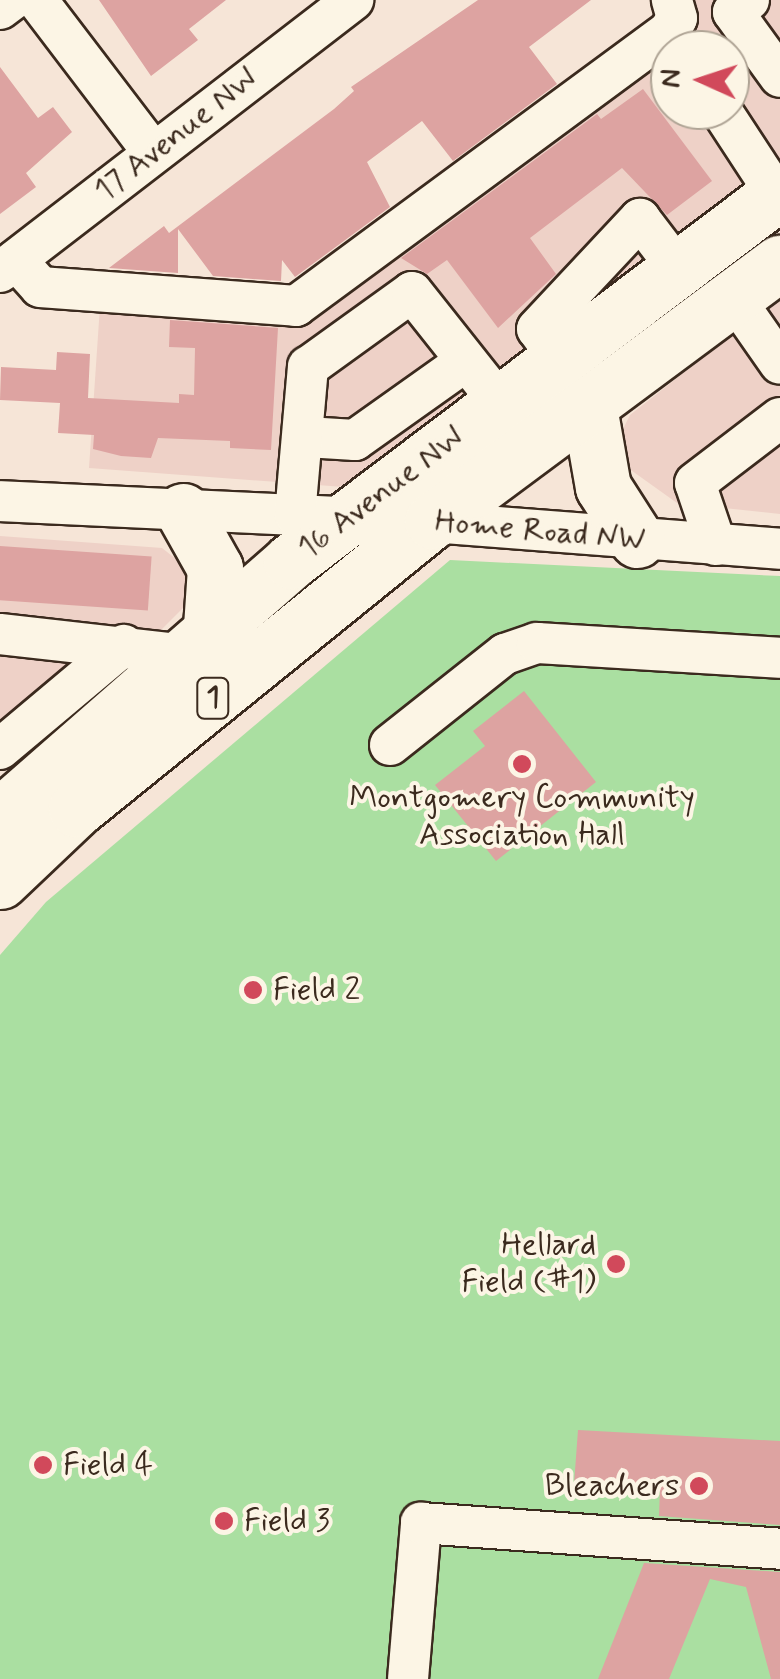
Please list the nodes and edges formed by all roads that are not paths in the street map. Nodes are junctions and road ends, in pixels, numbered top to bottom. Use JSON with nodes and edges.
{"nodes":[{"id":1,"x":12,"y":0,"type":"edge"},
{"id":2,"x":38,"y":0,"type":"edge"},
{"id":3,"x":353,"y":0,"type":"edge"},
{"id":4,"x":736,"y":4,"type":"edge"},
{"id":5,"x":0,"y":9,"type":"edge"},
{"id":6,"x":674,"y":27,"type":"edge"},
{"id":7,"x":778,"y":71,"type":"edge"},
{"id":8,"x":734,"y":130,"type":"edge"},
{"id":9,"x":153,"y":152,"type":"junction"},
{"id":10,"x":778,"y":193,"type":"edge"},
{"id":11,"x":780,"y":264,"type":"edge"},
{"id":12,"x":8,"y":266,"type":"edge"},
{"id":13,"x":734,"y":298,"type":"junction"},
{"id":14,"x":466,"y":360,"type":"junction"},
{"id":15,"x":780,"y":364,"type":"edge"},
{"id":16,"x":500,"y":403,"type":"junction"},
{"id":17,"x":589,"y":407,"type":"junction"},
{"id":18,"x":780,"y":418,"type":"edge"},
{"id":19,"x":306,"y":437,"type":"junction"},
{"id":20,"x":0,"y":502,"type":"edge"},
{"id":21,"x":184,"y":512,"type":"junction"},
{"id":22,"x":322,"y":517,"type":"junction"},
{"id":23,"x":432,"y":522,"type":"junction"},
{"id":24,"x":638,"y":540,"type":"junction"},
{"id":25,"x":716,"y":545,"type":"junction"},
{"id":26,"x":780,"y":548,"type":"edge"},
{"id":27,"x":0,"y":634,"type":"edge"},
{"id":28,"x":195,"y":640,"type":"junction"},
{"id":29,"x":124,"y":645,"type":"junction"},
{"id":30,"x":780,"y":658,"type":"edge"},
{"id":31,"x":390,"y":745,"type":"dead end"},
{"id":32,"x":14,"y":746,"type":"edge"},
{"id":33,"x":0,"y":816,"type":"edge"},
{"id":34,"x":0,"y":882,"type":"edge"},
{"id":35,"x":780,"y":1550,"type":"edge"},
{"id":36,"x":408,"y":1679,"type":"edge"}],
"edges":[{"from":1,"to":5,"type":"street"},
{"from":2,"to":9,"type":"street"},
{"from":3,"to":9,"type":"street","name":"17 Avenue NW"},
{"from":4,"to":7,"type":"street"},
{"from":6,"to":12,"type":"street"},
{"from":8,"to":10,"type":"street"},
{"from":9,"to":12,"type":"street","name":"17 Avenue NW"},
{"from":10,"to":16,"type":"highway","name":"16 Avenue NW","number":"1"},
{"from":11,"to":13,"type":"highway","name":"16 Avenue NW","number":"1"},
{"from":13,"to":15,"type":"street"},
{"from":13,"to":17,"type":"highway","name":"16 Avenue NW","number":"1"},
{"from":14,"to":16,"type":"street"},
{"from":14,"to":19,"type":"street"},
{"from":14,"to":19,"type":"street"},
{"from":16,"to":22,"type":"highway","name":"16 Avenue NW","number":"1"},
{"from":17,"to":23,"type":"highway","name":"16 Avenue NW","number":"1"},
{"from":17,"to":24,"type":"highway"},
{"from":18,"to":25,"type":"street"},
{"from":19,"to":22,"type":"street"},
{"from":20,"to":21,"type":"street","name":"Home Road NW"},
{"from":21,"to":22,"type":"street","name":"Home Road NW"},
{"from":21,"to":28,"type":"highway"},
{"from":22,"to":23,"type":"street","name":"Home Road NW"},
{"from":22,"to":28,"type":"highway","name":"16 Avenue NW","number":"1"},
{"from":23,"to":24,"type":"street","name":"Home Road NW"},
{"from":23,"to":34,"type":"highway","name":"16 Avenue NW","number":"1"},
{"from":24,"to":25,"type":"street","name":"Home Road NW"},
{"from":25,"to":26,"type":"street","name":"Home Road NW"},
{"from":27,"to":29,"type":"street"},
{"from":28,"to":29,"type":"street"},
{"from":28,"to":32,"type":"highway","name":"16 Avenue NW","number":"1"},
{"from":29,"to":32,"type":"street"},
{"from":30,"to":31,"type":"street"},
{"from":32,"to":33,"type":"highway","name":"16 Avenue NW","number":"1"},
{"from":35,"to":36,"type":"street"}]}
